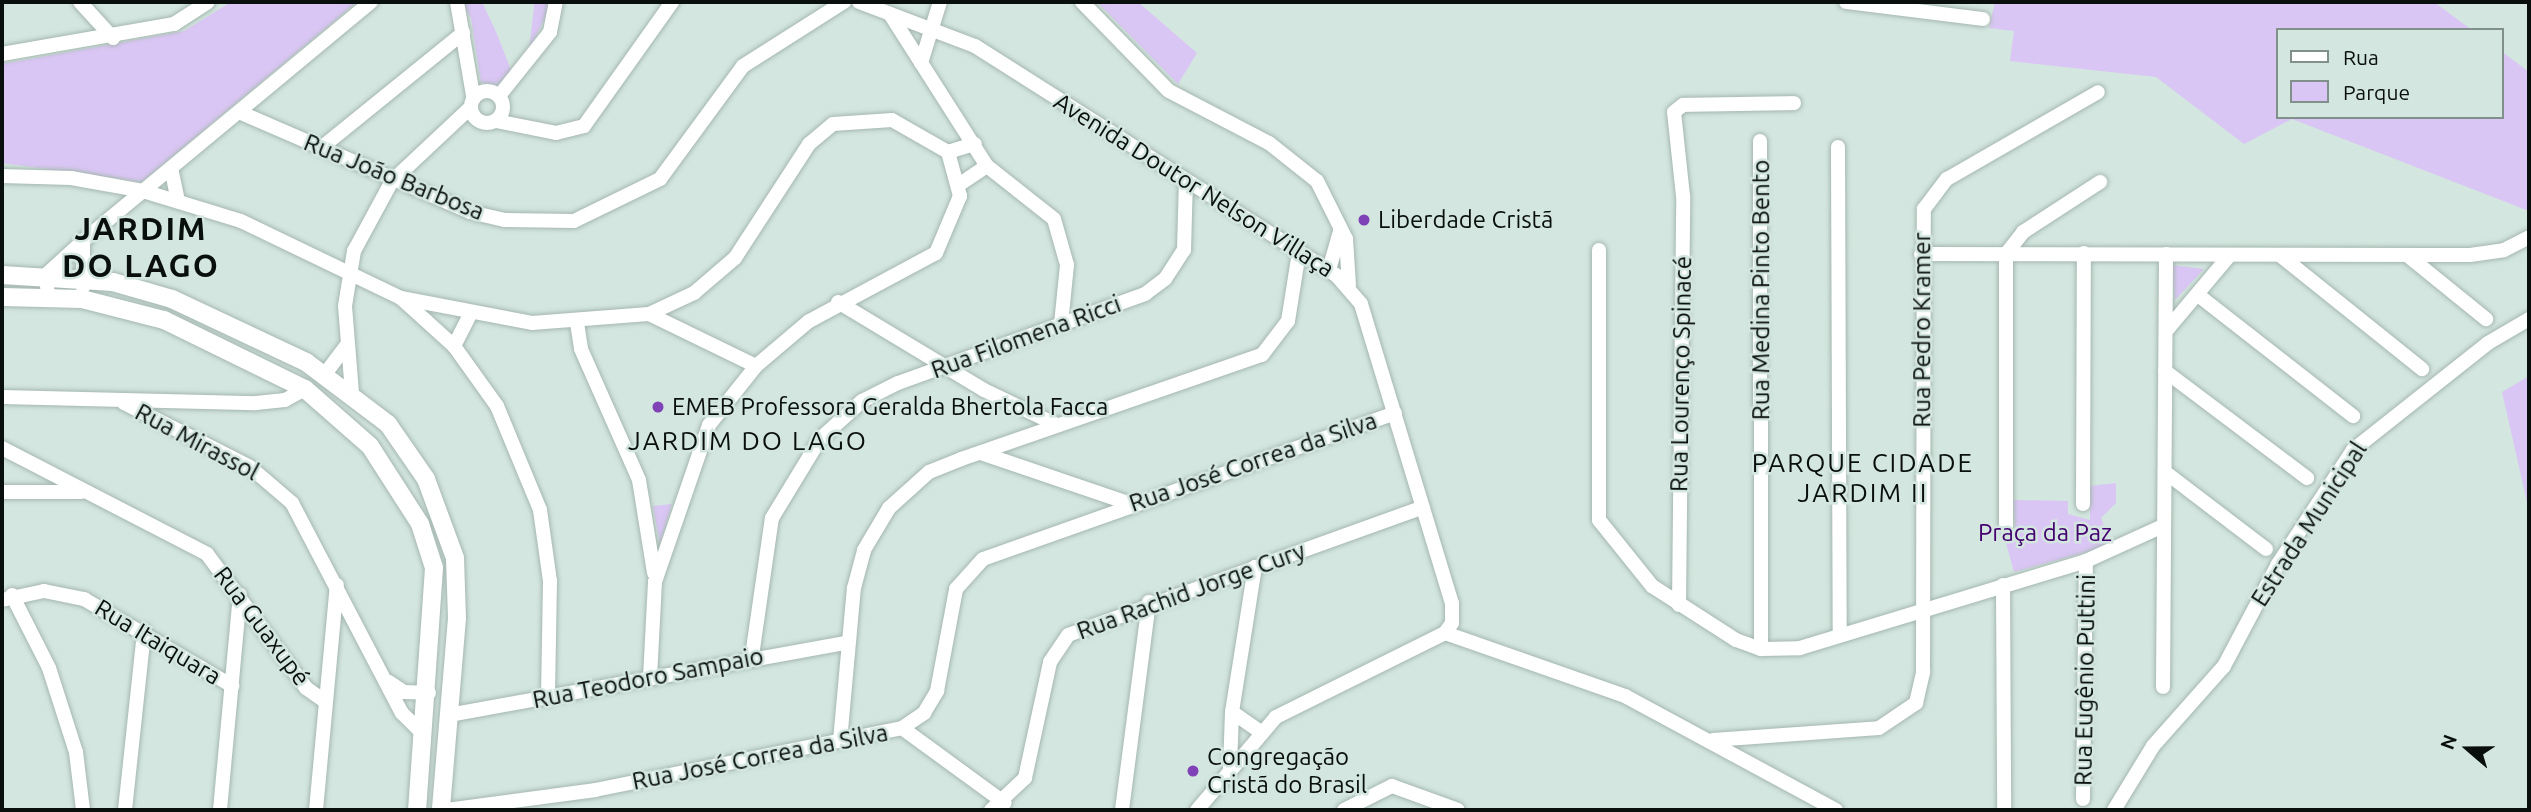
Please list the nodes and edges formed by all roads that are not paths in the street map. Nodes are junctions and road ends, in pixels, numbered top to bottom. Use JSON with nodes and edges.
{"nodes":[{"id":1,"x":80,"y":2,"type":"edge"},
{"id":2,"x":208,"y":2,"type":"edge"},
{"id":3,"x":371,"y":2,"type":"edge"},
{"id":4,"x":457,"y":2,"type":"edge"},
{"id":5,"x":556,"y":2,"type":"edge"},
{"id":6,"x":673,"y":2,"type":"edge"},
{"id":7,"x":844,"y":2,"type":"edge"},
{"id":8,"x":859,"y":2,"type":"edge"},
{"id":9,"x":940,"y":2,"type":"edge"},
{"id":10,"x":1082,"y":2,"type":"edge"},
{"id":11,"x":1846,"y":2,"type":"edge"},
{"id":12,"x":890,"y":13,"type":"junction"},
{"id":13,"x":1983,"y":19,"type":"dead end"},
{"id":14,"x":930,"y":26,"type":"junction"},
{"id":15,"x":463,"y":33,"type":"junction"},
{"id":16,"x":113,"y":38,"type":"junction"},
{"id":17,"x":2,"y":54,"type":"edge"},
{"id":18,"x":921,"y":64,"type":"junction"},
{"id":19,"x":2098,"y":92,"type":"dead end"},
{"id":20,"x":499,"y":96,"type":"junction"},
{"id":21,"x":471,"y":102,"type":"junction"},
{"id":22,"x":1794,"y":103,"type":"dead end"},
{"id":23,"x":239,"y":112,"type":"junction"},
{"id":24,"x":496,"y":121,"type":"junction"},
{"id":25,"x":1760,"y":141,"type":"dead end"},
{"id":26,"x":975,"y":144,"type":"junction"},
{"id":27,"x":1838,"y":147,"type":"dead end"},
{"id":28,"x":321,"y":148,"type":"junction"},
{"id":29,"x":947,"y":152,"type":"junction"},
{"id":30,"x":987,"y":166,"type":"junction"},
{"id":31,"x":172,"y":168,"type":"junction"},
{"id":32,"x":2,"y":176,"type":"edge"},
{"id":33,"x":1186,"y":180,"type":"junction"},
{"id":34,"x":392,"y":181,"type":"junction"},
{"id":35,"x":2100,"y":182,"type":"dead end"},
{"id":36,"x":960,"y":184,"type":"junction"},
{"id":37,"x":143,"y":191,"type":"junction"},
{"id":38,"x":178,"y":201,"type":"junction"},
{"id":39,"x":1339,"y":223,"type":"junction"},
{"id":40,"x":2529,"y":237,"type":"edge"},
{"id":41,"x":84,"y":240,"type":"junction"},
{"id":42,"x":1599,"y":250,"type":"dead end"},
{"id":43,"x":1299,"y":252,"type":"junction"},
{"id":44,"x":2084,"y":253,"type":"junction"},
{"id":45,"x":1921,"y":254,"type":"junction"},
{"id":46,"x":2006,"y":254,"type":"junction"},
{"id":47,"x":2166,"y":254,"type":"junction"},
{"id":48,"x":2407,"y":255,"type":"junction"},
{"id":49,"x":2229,"y":256,"type":"junction"},
{"id":50,"x":2281,"y":256,"type":"junction"},
{"id":51,"x":1329,"y":270,"type":"junction"},
{"id":52,"x":348,"y":272,"type":"junction"},
{"id":53,"x":2,"y":275,"type":"edge"},
{"id":54,"x":46,"y":275,"type":"junction"},
{"id":55,"x":83,"y":278,"type":"junction"},
{"id":56,"x":1349,"y":285,"type":"junction"},
{"id":57,"x":2198,"y":295,"type":"junction"},
{"id":58,"x":2,"y":297,"type":"edge"},
{"id":59,"x":48,"y":297,"type":"junction"},
{"id":60,"x":401,"y":298,"type":"junction"},
{"id":61,"x":82,"y":299,"type":"junction"},
{"id":62,"x":838,"y":302,"type":"junction"},
{"id":63,"x":649,"y":314,"type":"junction"},
{"id":64,"x":470,"y":315,"type":"junction"},
{"id":65,"x":2486,"y":319,"type":"dead end"},
{"id":66,"x":2529,"y":319,"type":"edge"},
{"id":67,"x":577,"y":323,"type":"junction"},
{"id":68,"x":1061,"y":324,"type":"junction"},
{"id":69,"x":2166,"y":331,"type":"junction"},
{"id":70,"x":346,"y":346,"type":"junction"},
{"id":71,"x":454,"y":346,"type":"junction"},
{"id":72,"x":944,"y":365,"type":"junction"},
{"id":73,"x":756,"y":366,"type":"junction"},
{"id":74,"x":2422,"y":369,"type":"dead end"},
{"id":75,"x":2165,"y":371,"type":"junction"},
{"id":76,"x":324,"y":374,"type":"junction"},
{"id":77,"x":305,"y":389,"type":"junction"},
{"id":78,"x":352,"y":393,"type":"junction"},
{"id":79,"x":2,"y":397,"type":"edge"},
{"id":80,"x":176,"y":402,"type":"junction"},
{"id":81,"x":124,"y":403,"type":"junction"},
{"id":82,"x":327,"y":407,"type":"junction"},
{"id":83,"x":1395,"y":413,"type":"junction"},
{"id":84,"x":2353,"y":415,"type":"dead end"},
{"id":85,"x":1057,"y":425,"type":"junction"},
{"id":86,"x":168,"y":426,"type":"junction"},
{"id":87,"x":2,"y":448,"type":"edge"},
{"id":88,"x":981,"y":453,"type":"junction"},
{"id":89,"x":42,"y":470,"type":"junction"},
{"id":90,"x":2165,"y":472,"type":"junction"},
{"id":91,"x":2307,"y":478,"type":"dead end"},
{"id":92,"x":2,"y":492,"type":"edge"},
{"id":93,"x":19,"y":492,"type":"junction"},
{"id":94,"x":84,"y":492,"type":"junction"},
{"id":95,"x":1131,"y":504,"type":"junction"},
{"id":96,"x":2083,"y":504,"type":"dead end"},
{"id":97,"x":1423,"y":507,"type":"junction"},
{"id":98,"x":2007,"y":526,"type":"dead end"},
{"id":99,"x":2161,"y":527,"type":"junction"},
{"id":100,"x":2266,"y":549,"type":"dead end"},
{"id":101,"x":2086,"y":561,"type":"junction"},
{"id":102,"x":1255,"y":567,"type":"junction"},
{"id":103,"x":655,"y":582,"type":"junction"},
{"id":104,"x":338,"y":584,"type":"junction"},
{"id":105,"x":2003,"y":585,"type":"junction"},
{"id":106,"x":240,"y":595,"type":"junction"},
{"id":107,"x":7,"y":598,"type":"edge"},
{"id":108,"x":1149,"y":602,"type":"junction"},
{"id":109,"x":1678,"y":605,"type":"junction"},
{"id":110,"x":1923,"y":606,"type":"junction"},
{"id":111,"x":144,"y":631,"type":"junction"},
{"id":112,"x":1445,"y":633,"type":"junction"},
{"id":113,"x":1840,"y":634,"type":"junction"},
{"id":114,"x":846,"y":643,"type":"junction"},
{"id":115,"x":1761,"y":649,"type":"junction"},
{"id":116,"x":752,"y":656,"type":"junction"},
{"id":117,"x":650,"y":678,"type":"junction"},
{"id":118,"x":388,"y":681,"type":"junction"},
{"id":119,"x":232,"y":686,"type":"junction"},
{"id":120,"x":2163,"y":687,"type":"dead end"},
{"id":121,"x":429,"y":693,"type":"junction"},
{"id":122,"x":451,"y":695,"type":"junction"},
{"id":123,"x":548,"y":699,"type":"junction"},
{"id":124,"x":326,"y":702,"type":"junction"},
{"id":125,"x":1232,"y":712,"type":"junction"},
{"id":126,"x":448,"y":723,"type":"junction"},
{"id":127,"x":902,"y":728,"type":"junction"},
{"id":128,"x":1261,"y":732,"type":"junction"},
{"id":129,"x":424,"y":735,"type":"junction"},
{"id":130,"x":1713,"y":740,"type":"junction"},
{"id":131,"x":840,"y":741,"type":"junction"},
{"id":132,"x":1230,"y":769,"type":"junction"},
{"id":133,"x":2083,"y":799,"type":"dead end"},
{"id":134,"x":1005,"y":803,"type":"junction"},
{"id":135,"x":83,"y":810,"type":"edge"},
{"id":136,"x":125,"y":810,"type":"edge"},
{"id":137,"x":220,"y":810,"type":"edge"},
{"id":138,"x":316,"y":810,"type":"edge"},
{"id":139,"x":417,"y":810,"type":"edge"},
{"id":140,"x":441,"y":810,"type":"edge"},
{"id":141,"x":446,"y":810,"type":"edge"},
{"id":142,"x":991,"y":810,"type":"edge"},
{"id":143,"x":1122,"y":810,"type":"edge"},
{"id":144,"x":1197,"y":810,"type":"edge"},
{"id":145,"x":1344,"y":810,"type":"edge"},
{"id":146,"x":1458,"y":810,"type":"edge"},
{"id":147,"x":1836,"y":810,"type":"edge"},
{"id":148,"x":2004,"y":810,"type":"edge"},
{"id":149,"x":2114,"y":810,"type":"edge"}],
"edges":[{"from":1,"to":16,"type":"street"},
{"from":2,"to":16,"type":"street"},
{"from":3,"to":23,"type":"street"},
{"from":4,"to":15,"type":"street"},
{"from":5,"to":20,"type":"street"},
{"from":6,"to":24,"type":"street"},
{"from":7,"to":34,"type":"street","name":"Rua João Barbosa"},
{"from":8,"to":12,"type":"street","name":"Avenida Doutor Nelson Villaça"},
{"from":9,"to":14,"type":"street"},
{"from":10,"to":39,"type":"street"},
{"from":11,"to":13,"type":"street"},
{"from":12,"to":14,"type":"street","name":"Avenida Doutor Nelson Villaça"},
{"from":12,"to":18,"type":"street"},
{"from":14,"to":18,"type":"street"},
{"from":14,"to":33,"type":"street","name":"Avenida Doutor Nelson Villaça"},
{"from":15,"to":21,"type":"street"},
{"from":15,"to":28,"type":"street"},
{"from":16,"to":17,"type":"street"},
{"from":18,"to":26,"type":"street"},
{"from":19,"to":45,"type":"street","name":"Rua Pedro Kramer"},
{"from":20,"to":21,"type":"street"},
{"from":20,"to":24,"type":"street"},
{"from":21,"to":24,"type":"street"},
{"from":21,"to":34,"type":"street"},
{"from":22,"to":109,"type":"street","name":"Rua Lourenço Spinacé"},
{"from":23,"to":28,"type":"street","name":"Rua João Barbosa"},
{"from":23,"to":31,"type":"street"},
{"from":25,"to":115,"type":"street","name":"Rua Medina Pinto Bento"},
{"from":26,"to":29,"type":"street"},
{"from":26,"to":30,"type":"street"},
{"from":27,"to":113,"type":"street"},
{"from":28,"to":34,"type":"street","name":"Rua João Barbosa"},
{"from":29,"to":36,"type":"street"},
{"from":29,"to":63,"type":"street"},
{"from":30,"to":36,"type":"street"},
{"from":30,"to":68,"type":"street"},
{"from":31,"to":37,"type":"street"},
{"from":31,"to":38,"type":"street"},
{"from":32,"to":37,"type":"street"},
{"from":33,"to":43,"type":"street","name":"Avenida Doutor Nelson Villaça"},
{"from":33,"to":68,"type":"street","name":"Rua Filomena Ricci"},
{"from":34,"to":52,"type":"street"},
{"from":35,"to":46,"type":"street"},
{"from":36,"to":62,"type":"street"},
{"from":37,"to":38,"type":"street"},
{"from":37,"to":41,"type":"street"},
{"from":38,"to":52,"type":"street"},
{"from":39,"to":51,"type":"street"},
{"from":39,"to":56,"type":"street"},
{"from":40,"to":48,"type":"street"},
{"from":41,"to":54,"type":"street"},
{"from":41,"to":55,"type":"street"},
{"from":42,"to":109,"type":"street"},
{"from":43,"to":51,"type":"street","name":"Avenida Doutor Nelson Villaça"},
{"from":43,"to":85,"type":"street"},
{"from":44,"to":46,"type":"street"},
{"from":44,"to":47,"type":"street"},
{"from":44,"to":96,"type":"street"},
{"from":45,"to":46,"type":"street"},
{"from":45,"to":110,"type":"street","name":"Rua Pedro Kramer"},
{"from":46,"to":98,"type":"street"},
{"from":47,"to":49,"type":"street"},
{"from":47,"to":69,"type":"street"},
{"from":48,"to":50,"type":"street"},
{"from":48,"to":65,"type":"street"},
{"from":49,"to":50,"type":"street"},
{"from":49,"to":57,"type":"street"},
{"from":50,"to":74,"type":"street"},
{"from":51,"to":56,"type":"street","name":"Avenida Doutor Nelson Villaça"},
{"from":52,"to":60,"type":"street"},
{"from":52,"to":70,"type":"street"},
{"from":53,"to":54,"type":"main road"},
{"from":54,"to":55,"type":"main road"},
{"from":54,"to":59,"type":"street"},
{"from":55,"to":61,"type":"street"},
{"from":55,"to":76,"type":"main road"},
{"from":56,"to":83,"type":"street","name":"Avenida Doutor Nelson Villaça"},
{"from":57,"to":69,"type":"street"},
{"from":57,"to":84,"type":"street"},
{"from":58,"to":59,"type":"main road"},
{"from":59,"to":61,"type":"main road"},
{"from":60,"to":64,"type":"street"},
{"from":60,"to":71,"type":"street"},
{"from":61,"to":77,"type":"main road"},
{"from":62,"to":72,"type":"street"},
{"from":62,"to":73,"type":"street"},
{"from":63,"to":67,"type":"street"},
{"from":63,"to":73,"type":"street"},
{"from":64,"to":67,"type":"street"},
{"from":64,"to":71,"type":"street"},
{"from":66,"to":149,"type":"street","name":"Estrada Municipal"},
{"from":67,"to":103,"type":"street"},
{"from":68,"to":72,"type":"street","name":"Rua Filomena Ricci"},
{"from":69,"to":75,"type":"street"},
{"from":70,"to":76,"type":"street"},
{"from":70,"to":78,"type":"street"},
{"from":71,"to":123,"type":"street"},
{"from":72,"to":85,"type":"street"},
{"from":72,"to":116,"type":"street","name":"Rua Filomena Ricci"},
{"from":73,"to":103,"type":"street"},
{"from":75,"to":90,"type":"street"},
{"from":75,"to":91,"type":"street"},
{"from":76,"to":77,"type":"main road"},
{"from":76,"to":78,"type":"main road"},
{"from":77,"to":80,"type":"street"},
{"from":77,"to":82,"type":"main road"},
{"from":78,"to":82,"type":"main road"},
{"from":78,"to":122,"type":"main road"},
{"from":79,"to":81,"type":"street"},
{"from":80,"to":81,"type":"street"},
{"from":80,"to":86,"type":"street"},
{"from":81,"to":86,"type":"street","name":"Rua Mirassol"},
{"from":82,"to":121,"type":"main road"},
{"from":83,"to":95,"type":"street","name":"Rua José Correa da Silva"},
{"from":83,"to":97,"type":"street","name":"Avenida Doutor Nelson Villaça"},
{"from":85,"to":88,"type":"street"},
{"from":86,"to":104,"type":"street","name":"Rua Mirassol"},
{"from":87,"to":89,"type":"street"},
{"from":88,"to":95,"type":"street"},
{"from":88,"to":114,"type":"street"},
{"from":89,"to":93,"type":"street"},
{"from":89,"to":94,"type":"street"},
{"from":90,"to":99,"type":"street"},
{"from":90,"to":100,"type":"street"},
{"from":92,"to":93,"type":"street","name":"Rua Guaxupé"},
{"from":93,"to":94,"type":"street","name":"Rua Guaxupé"},
{"from":94,"to":106,"type":"street","name":"Rua Guaxupé"},
{"from":95,"to":127,"type":"street","name":"Rua José Correa da Silva"},
{"from":97,"to":102,"type":"street","name":"Rua Rachid Jorge Cury"},
{"from":97,"to":112,"type":"street","name":"Avenida Doutor Nelson Villaça"},
{"from":99,"to":101,"type":"street"},
{"from":99,"to":120,"type":"street"},
{"from":101,"to":105,"type":"street"},
{"from":101,"to":133,"type":"street","name":"Rua Eugênio Puttini"},
{"from":102,"to":108,"type":"street","name":"Rua Rachid Jorge Cury"},
{"from":102,"to":125,"type":"street"},
{"from":103,"to":117,"type":"street"},
{"from":104,"to":118,"type":"street","name":"Rua Mirassol"},
{"from":104,"to":124,"type":"street"},
{"from":105,"to":110,"type":"street"},
{"from":105,"to":148,"type":"street"},
{"from":106,"to":119,"type":"street"},
{"from":106,"to":124,"type":"street","name":"Rua Guaxupé"},
{"from":107,"to":111,"type":"street","name":"Rua Itaiquara"},
{"from":107,"to":135,"type":"street"},
{"from":108,"to":134,"type":"street","name":"Rua Rachid Jorge Cury"},
{"from":108,"to":143,"type":"street"},
{"from":109,"to":115,"type":"street"},
{"from":110,"to":113,"type":"street"},
{"from":110,"to":130,"type":"street","name":"Rua Pedro Kramer"},
{"from":111,"to":119,"type":"street","name":"Rua Itaiquara"},
{"from":111,"to":136,"type":"street"},
{"from":112,"to":128,"type":"street"},
{"from":112,"to":130,"type":"street"},
{"from":113,"to":115,"type":"street"},
{"from":114,"to":116,"type":"street","name":"Rua Teodoro Sampaio"},
{"from":114,"to":131,"type":"street"},
{"from":116,"to":117,"type":"street","name":"Rua Teodoro Sampaio"},
{"from":117,"to":123,"type":"street","name":"Rua Teodoro Sampaio"},
{"from":118,"to":121,"type":"street"},
{"from":118,"to":129,"type":"street","name":"Rua Mirassol"},
{"from":119,"to":137,"type":"street"},
{"from":121,"to":122,"type":"main road"},
{"from":121,"to":129,"type":"main road"},
{"from":122,"to":126,"type":"main road"},
{"from":123,"to":126,"type":"street","name":"Rua Teodoro Sampaio"},
{"from":124,"to":138,"type":"street"},
{"from":125,"to":128,"type":"street"},
{"from":125,"to":132,"type":"street"},
{"from":126,"to":129,"type":"main road"},
{"from":126,"to":140,"type":"main road"},
{"from":127,"to":131,"type":"street","name":"Rua José Correa da Silva"},
{"from":127,"to":134,"type":"street"},
{"from":128,"to":132,"type":"street"},
{"from":129,"to":139,"type":"main road"},
{"from":130,"to":147,"type":"street"},
{"from":131,"to":141,"type":"street","name":"Rua José Correa da Silva"},
{"from":132,"to":144,"type":"street"},
{"from":134,"to":142,"type":"street","name":"Rua Rachid Jorge Cury"},
{"from":145,"to":146,"type":"street"}]}
